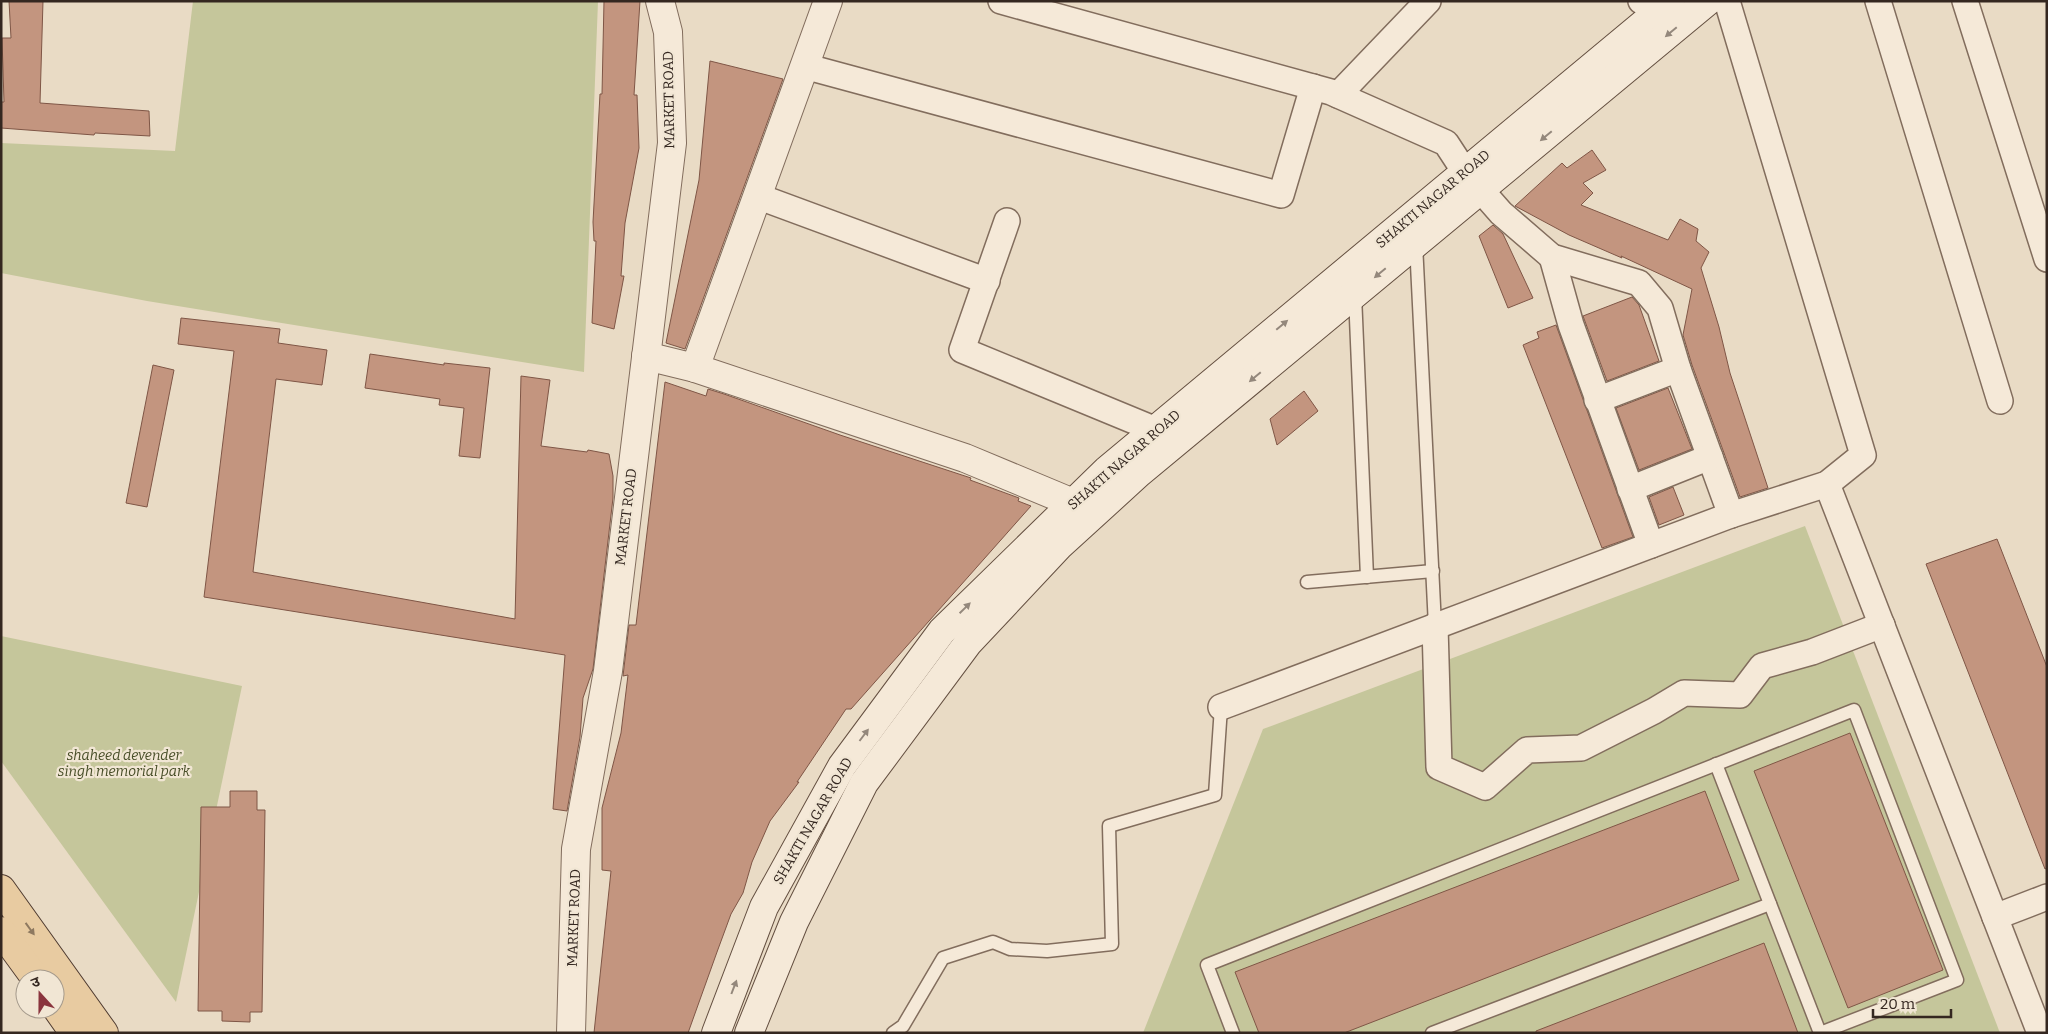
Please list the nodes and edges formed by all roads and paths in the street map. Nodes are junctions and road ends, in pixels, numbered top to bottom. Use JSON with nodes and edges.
{"nodes":[{"id":1,"x":660,"y":1,"type":"edge"},
{"id":2,"x":828,"y":1,"type":"edge"},
{"id":3,"x":1001,"y":1,"type":"edge"},
{"id":4,"x":1428,"y":1,"type":"edge"},
{"id":5,"x":1708,"y":1,"type":"edge"},
{"id":6,"x":1727,"y":1,"type":"edge"},
{"id":7,"x":1878,"y":1,"type":"edge"},
{"id":8,"x":1966,"y":1,"type":"edge"},
{"id":9,"x":1658,"y":4,"type":"edge"},
{"id":10,"x":804,"y":66,"type":"junction"},
{"id":11,"x":1313,"y":87,"type":"junction"},
{"id":12,"x":1338,"y":95,"type":"junction"},
{"id":13,"x":1473,"y":181,"type":"junction"},
{"id":14,"x":757,"y":196,"type":"junction"},
{"id":15,"x":1007,"y":221,"type":"dead end"},
{"id":16,"x":1416,"y":243,"type":"junction"},
{"id":17,"x":1552,"y":257,"type":"junction"},
{"id":18,"x":2047,"y":258,"type":"edge"},
{"id":19,"x":987,"y":281,"type":"junction"},
{"id":20,"x":1355,"y":294,"type":"junction"},
{"id":21,"x":646,"y":356,"type":"junction"},
{"id":22,"x":695,"y":368,"type":"junction"},
{"id":23,"x":1678,"y":369,"type":"junction"},
{"id":24,"x":1597,"y":400,"type":"junction"},
{"id":25,"x":2000,"y":401,"type":"dead end"},
{"id":26,"x":1156,"y":430,"type":"junction"},
{"id":27,"x":1710,"y":458,"type":"junction"},
{"id":28,"x":1827,"y":484,"type":"junction"},
{"id":29,"x":1630,"y":489,"type":"junction"},
{"id":30,"x":1083,"y":509,"type":"junction"},
{"id":31,"x":1731,"y":515,"type":"junction"},
{"id":32,"x":1651,"y":545,"type":"junction"},
{"id":33,"x":1433,"y":571,"type":"junction"},
{"id":34,"x":1367,"y":577,"type":"junction"},
{"id":35,"x":1307,"y":582,"type":"dead end"},
{"id":36,"x":1882,"y":625,"type":"junction"},
{"id":37,"x":1436,"y":626,"type":"junction"},
{"id":38,"x":1221,"y":707,"type":"joint"},
{"id":39,"x":1716,"y":764,"type":"junction"},
{"id":40,"x":1,"y":889,"type":"edge"},
{"id":41,"x":2047,"y":897,"type":"edge"},
{"id":42,"x":1770,"y":904,"type":"junction"},
{"id":43,"x":1995,"y":917,"type":"junction"},
{"id":44,"x":1,"y":931,"type":"edge"},
{"id":45,"x":29,"y":969,"type":"edge"},
{"id":46,"x":64,"y":1019,"type":"edge"},
{"id":47,"x":74,"y":1033,"type":"edge"},
{"id":48,"x":104,"y":1033,"type":"edge"},
{"id":49,"x":571,"y":1033,"type":"edge"},
{"id":50,"x":716,"y":1033,"type":"edge"},
{"id":51,"x":750,"y":1033,"type":"edge"},
{"id":52,"x":893,"y":1033,"type":"edge"},
{"id":53,"x":1233,"y":1033,"type":"edge"},
{"id":54,"x":1432,"y":1033,"type":"edge"},
{"id":55,"x":1820,"y":1033,"type":"edge"},
{"id":56,"x":2040,"y":1033,"type":"edge"}],
"edges":[{"from":1,"to":21,"type":"main road","name":"MARKET ROAD"},
{"from":2,"to":10,"type":"main road"},
{"from":3,"to":11,"type":"street"},
{"from":4,"to":12,"type":"street"},
{"from":5,"to":13,"type":"main road","one_way":true},
{"from":6,"to":28,"type":"street"},
{"from":7,"to":25,"type":"street"},
{"from":8,"to":18,"type":"street"},
{"from":9,"to":13,"type":"main road","name":"SHAKTI NAGAR ROAD"},
{"from":10,"to":11,"type":"street"},
{"from":10,"to":14,"type":"main road"},
{"from":11,"to":12,"type":"street"},
{"from":12,"to":13,"type":"street"},
{"from":13,"to":16,"type":"main road"},
{"from":13,"to":17,"type":"street"},
{"from":26,"to":13,"type":"main road","name":"SHAKTI NAGAR ROAD","one_way":true},
{"from":14,"to":19,"type":"street"},
{"from":14,"to":22,"type":"main road"},
{"from":15,"to":19,"type":"street"},
{"from":16,"to":20,"type":"main road","one_way":true},
{"from":16,"to":33,"type":"lane"},
{"from":17,"to":23,"type":"street"},
{"from":17,"to":24,"type":"street"},
{"from":19,"to":26,"type":"street"},
{"from":20,"to":30,"type":"main road","one_way":true},
{"from":20,"to":34,"type":"lane"},
{"from":21,"to":22,"type":"main road"},
{"from":21,"to":49,"type":"main road","name":"MARKET ROAD"},
{"from":22,"to":30,"type":"main road"},
{"from":23,"to":24,"type":"street"},
{"from":23,"to":27,"type":"street"},
{"from":24,"to":29,"type":"street"},
{"from":26,"to":30,"type":"main road","name":"SHAKTI NAGAR ROAD"},
{"from":27,"to":29,"type":"street"},
{"from":27,"to":31,"type":"street"},
{"from":28,"to":31,"type":"street"},
{"from":28,"to":36,"type":"street"},
{"from":29,"to":32,"type":"street"},
{"from":50,"to":30,"type":"main road","name":"SHAKTI NAGAR ROAD","one_way":true},
{"from":30,"to":51,"type":"main road"},
{"from":31,"to":32,"type":"street"},
{"from":32,"to":37,"type":"street"},
{"from":33,"to":34,"type":"lane"},
{"from":33,"to":37,"type":"lane"},
{"from":34,"to":35,"type":"lane"},
{"from":36,"to":37,"type":"street"},
{"from":36,"to":43,"type":"street"},
{"from":37,"to":38,"type":"street"},
{"from":38,"to":52,"type":"lane"},
{"from":39,"to":42,"type":"lane"},
{"from":39,"to":53,"type":"lane"},
{"from":39,"to":55,"type":"lane"},
{"from":40,"to":48,"type":"main road","one_way":true},
{"from":41,"to":43,"type":"street"},
{"from":42,"to":54,"type":"lane"},
{"from":42,"to":55,"type":"lane"},
{"from":43,"to":56,"type":"street"},
{"from":44,"to":45,"type":"main road"},
{"from":46,"to":47,"type":"main road"}]}
